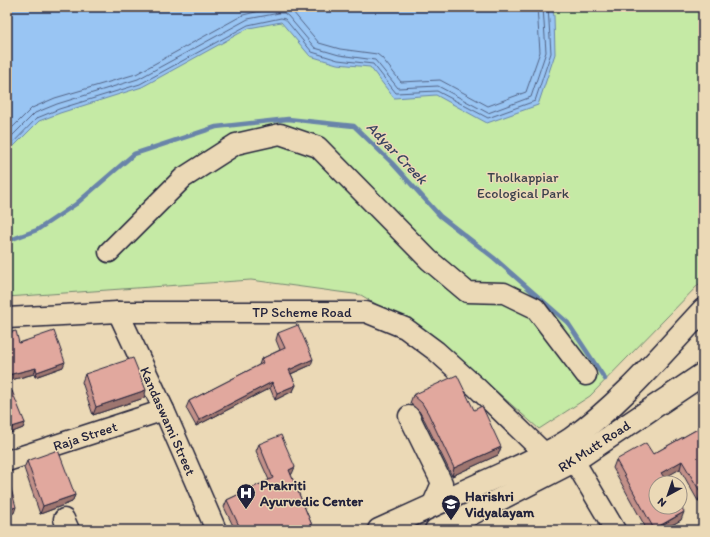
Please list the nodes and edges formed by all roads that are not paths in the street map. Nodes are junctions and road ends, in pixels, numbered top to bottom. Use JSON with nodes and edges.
{"nodes":[{"id":1,"x":109,"y":252,"type":"dead end"},
{"id":2,"x":703,"y":310,"type":"edge"},
{"id":3,"x":118,"y":312,"type":"junction"},
{"id":4,"x":7,"y":318,"type":"edge"},
{"id":5,"x":703,"y":374,"type":"edge"},
{"id":6,"x":586,"y":375,"type":"dead end"},
{"id":7,"x":164,"y":410,"type":"junction"},
{"id":8,"x":409,"y":416,"type":"dead end"},
{"id":9,"x":569,"y":452,"type":"junction"},
{"id":10,"x":545,"y":454,"type":"junction"},
{"id":11,"x":7,"y":462,"type":"edge"},
{"id":12,"x":432,"y":506,"type":"junction"},
{"id":13,"x":216,"y":530,"type":"edge"},
{"id":14,"x":378,"y":530,"type":"edge"},
{"id":15,"x":436,"y":530,"type":"edge"},
{"id":16,"x":615,"y":530,"type":"edge"}],
"edges":[{"from":1,"to":6,"type":"street"},
{"from":2,"to":9,"type":"main road"},
{"from":3,"to":4,"type":"street","name":"TP Scheme Road"},
{"from":3,"to":7,"type":"street","name":"Kandaswami Street"},
{"from":3,"to":10,"type":"street","name":"TP Scheme Road"},
{"from":5,"to":9,"type":"main road","name":"RK Mutt Road"},
{"from":7,"to":11,"type":"street","name":"Raja Street"},
{"from":7,"to":13,"type":"street","name":"Kandaswami Street"},
{"from":8,"to":12,"type":"street"},
{"from":9,"to":10,"type":"main road","name":"RK Mutt Road"},
{"from":9,"to":15,"type":"main road","name":"RK Mutt Road"},
{"from":9,"to":16,"type":"street"},
{"from":10,"to":12,"type":"main road","name":"RK Mutt Road"},
{"from":12,"to":14,"type":"main road","name":"RK Mutt Road"}]}
